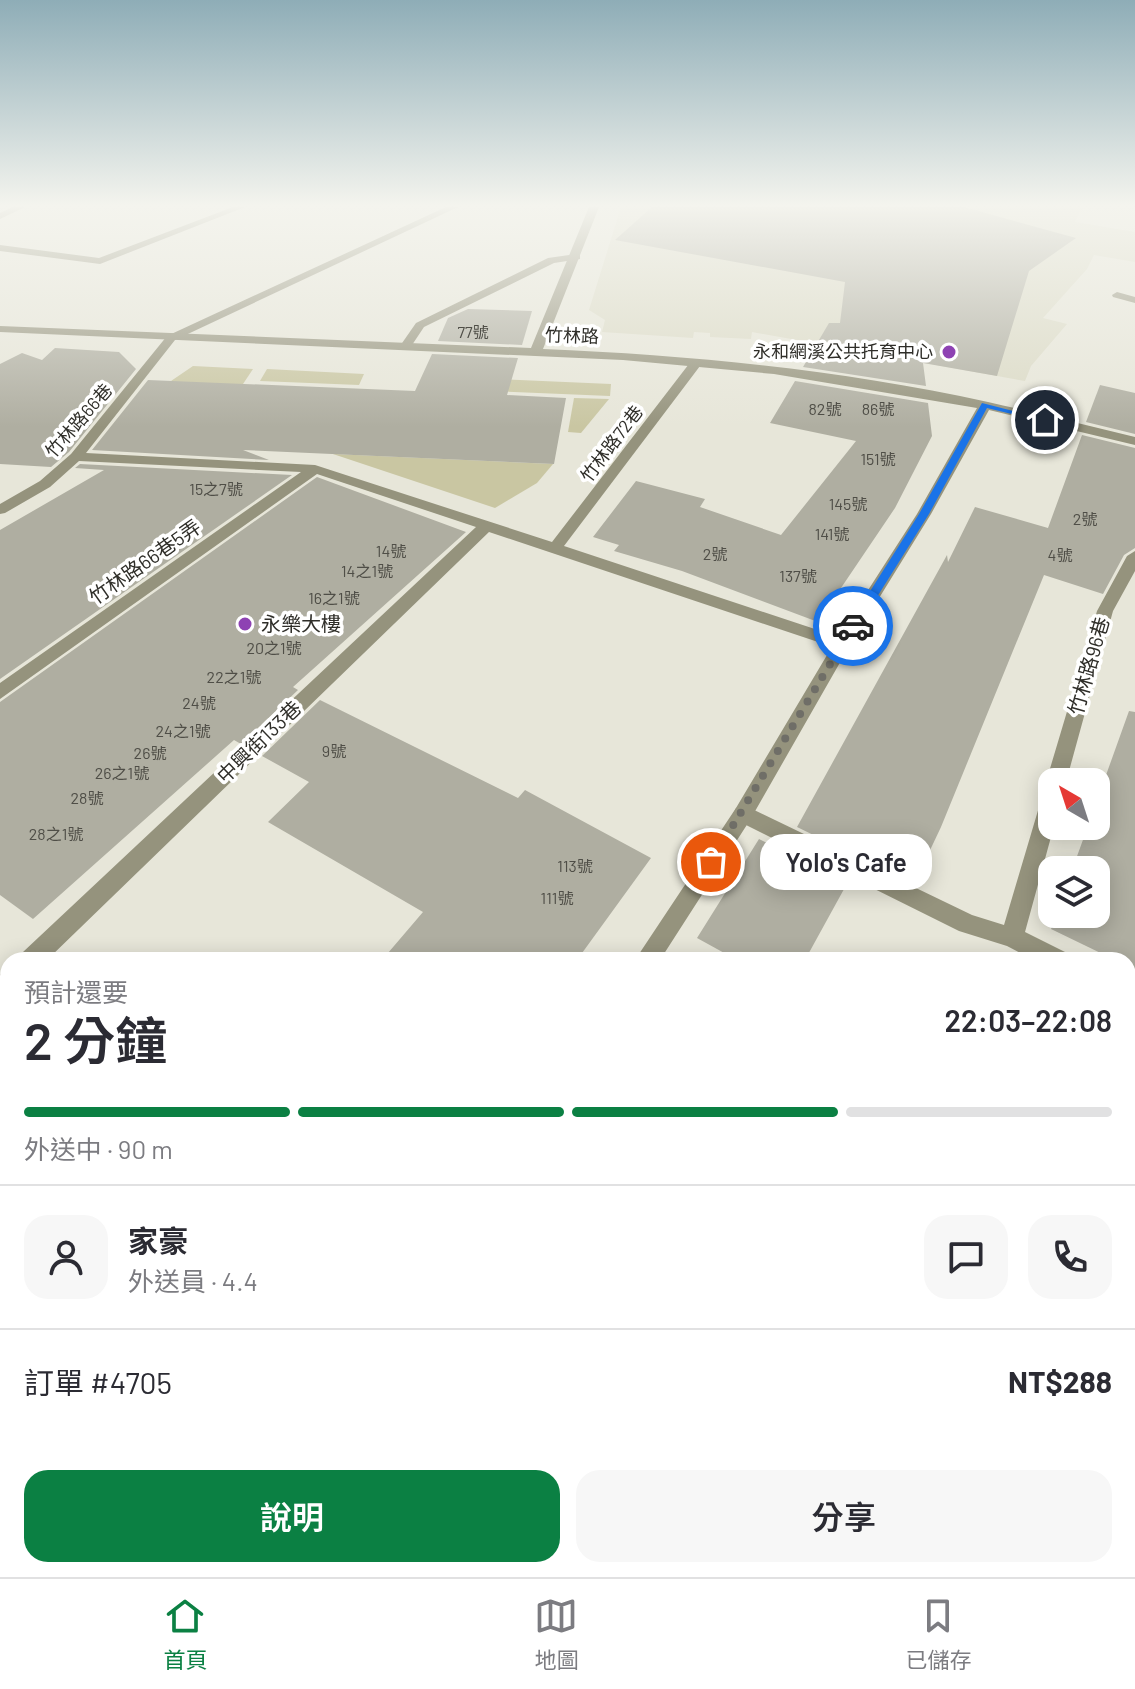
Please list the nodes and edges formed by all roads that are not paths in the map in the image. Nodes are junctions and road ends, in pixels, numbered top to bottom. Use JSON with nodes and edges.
{"nodes":[{"id":1,"x":295,"y":281,"type":"edge"},
{"id":2,"x":510,"y":281,"type":"edge"},
{"id":3,"x":566,"y":281,"type":"edge"},
{"id":4,"x":1117,"y":295,"type":"dead end"},
{"id":5,"x":1135,"y":300,"type":"edge"},
{"id":6,"x":0,"y":329,"type":"edge"},
{"id":7,"x":171,"y":338,"type":"junction"},
{"id":8,"x":406,"y":346,"type":"junction"},
{"id":9,"x":535,"y":353,"type":"junction"},
{"id":10,"x":696,"y":363,"type":"junction"},
{"id":11,"x":985,"y":405,"type":"junction"},
{"id":12,"x":1135,"y":441,"type":"edge"},
{"id":13,"x":76,"y":457,"type":"junction"},
{"id":14,"x":315,"y":469,"type":"junction"},
{"id":15,"x":0,"y":510,"type":"edge"},
{"id":16,"x":488,"y":524,"type":"junction"},
{"id":17,"x":556,"y":547,"type":"junction"},
{"id":18,"x":1133,"y":564,"type":"edge"},
{"id":19,"x":842,"y":644,"type":"junction"},
{"id":20,"x":0,"y":692,"type":"edge"},
{"id":21,"x":1060,"y":768,"type":"edge"},
{"id":22,"x":743,"y":814,"type":"junction"},
{"id":23,"x":1040,"y":840,"type":"edge"},
{"id":24,"x":1012,"y":937,"type":"junction"},
{"id":25,"x":39,"y":952,"type":"edge"},
{"id":26,"x":652,"y":952,"type":"edge"},
{"id":27,"x":1041,"y":952,"type":"edge"}],
"edges":[{"from":1,"to":7,"type":"street"},
{"from":2,"to":8,"type":"street"},
{"from":3,"to":9,"type":"street"},
{"from":4,"to":5,"type":"street"},
{"from":6,"to":7,"type":"street","name":"竹林路"},
{"from":7,"to":8,"type":"street","name":"竹林路"},
{"from":7,"to":13,"type":"street","name":"竹林路66巷"},
{"from":8,"to":9,"type":"street","name":"竹林路"},
{"from":9,"to":10,"type":"street","name":"竹林路"},
{"from":10,"to":11,"type":"street","name":"竹林路"},
{"from":10,"to":17,"type":"street","name":"竹林路72巷"},
{"from":11,"to":12,"type":"street","name":"竹林路"},
{"from":11,"to":19,"type":"street"},
{"from":13,"to":14,"type":"street"},
{"from":13,"to":15,"type":"street","name":"竹林路66巷"},
{"from":14,"to":16,"type":"street"},
{"from":14,"to":20,"type":"street","name":"竹林路66巷5弄"},
{"from":16,"to":17,"type":"street"},
{"from":16,"to":25,"type":"street","name":"中興街133巷"},
{"from":17,"to":19,"type":"street"},
{"from":18,"to":21,"type":"street","name":"竹林路96巷"},
{"from":19,"to":22,"type":"street"},
{"from":22,"to":24,"type":"street"},
{"from":22,"to":26,"type":"street"},
{"from":23,"to":24,"type":"street"},
{"from":24,"to":27,"type":"street"}]}
